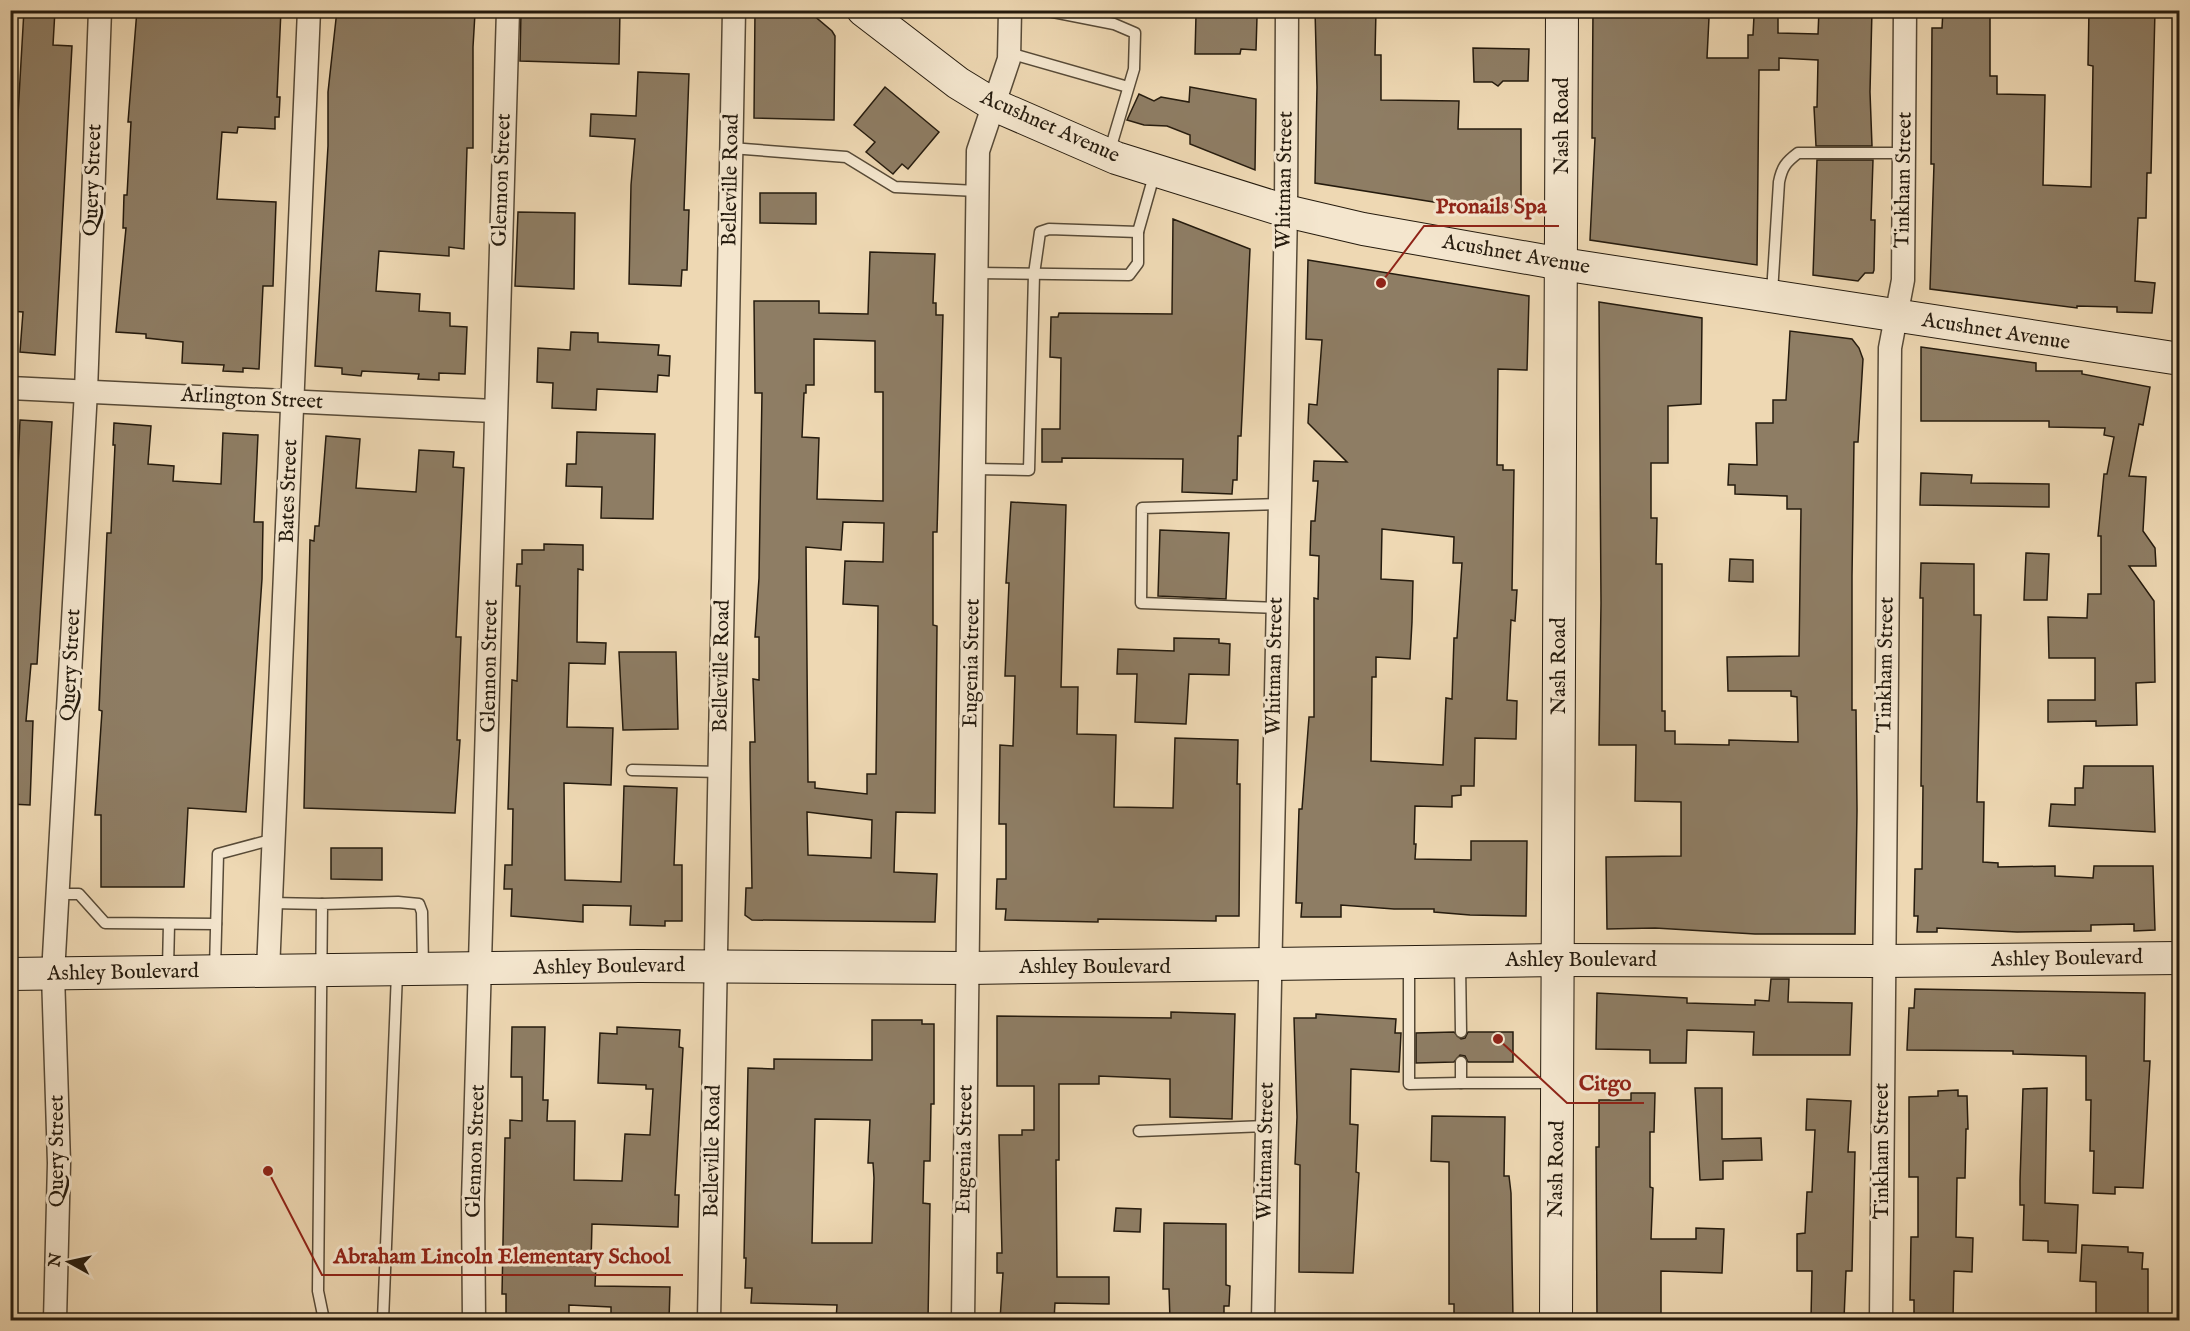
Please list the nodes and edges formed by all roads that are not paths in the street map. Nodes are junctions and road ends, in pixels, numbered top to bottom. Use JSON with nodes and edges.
{"nodes":[{"id":1,"x":100,"y":10,"type":"edge"},
{"id":2,"x":309,"y":10,"type":"edge"},
{"id":3,"x":507,"y":10,"type":"edge"},
{"id":4,"x":734,"y":10,"type":"edge"},
{"id":5,"x":862,"y":10,"type":"edge"},
{"id":6,"x":1010,"y":10,"type":"edge"},
{"id":7,"x":1043,"y":10,"type":"edge"},
{"id":8,"x":1287,"y":10,"type":"edge"},
{"id":9,"x":1562,"y":10,"type":"edge"},
{"id":10,"x":1905,"y":10,"type":"edge"},
{"id":11,"x":1009,"y":53,"type":"junction"},
{"id":12,"x":1128,"y":87,"type":"junction"},
{"id":13,"x":994,"y":105,"type":"junction"},
{"id":14,"x":731,"y":148,"type":"junction"},
{"id":15,"x":1905,"y":153,"type":"junction"},
{"id":16,"x":1108,"y":155,"type":"junction"},
{"id":17,"x":1155,"y":171,"type":"junction"},
{"id":18,"x":977,"y":190,"type":"junction"},
{"id":19,"x":1286,"y":211,"type":"junction"},
{"id":20,"x":1138,"y":232,"type":"junction"},
{"id":21,"x":1562,"y":264,"type":"junction"},
{"id":22,"x":977,"y":273,"type":"junction"},
{"id":23,"x":1034,"y":274,"type":"junction"},
{"id":24,"x":1772,"y":296,"type":"junction"},
{"id":25,"x":1897,"y":316,"type":"junction"},
{"id":26,"x":2180,"y":359,"type":"edge"},
{"id":27,"x":10,"y":388,"type":"edge"},
{"id":28,"x":86,"y":391,"type":"junction"},
{"id":29,"x":292,"y":401,"type":"junction"},
{"id":30,"x":494,"y":411,"type":"junction"},
{"id":31,"x":975,"y":469,"type":"junction"},
{"id":32,"x":1279,"y":504,"type":"junction"},
{"id":33,"x":1277,"y":608,"type":"junction"},
{"id":34,"x":632,"y":770,"type":"dead end"},
{"id":35,"x":720,"y":772,"type":"junction"},
{"id":36,"x":274,"y":839,"type":"junction"},
{"id":37,"x":58,"y":894,"type":"junction"},
{"id":38,"x":271,"y":903,"type":"junction"},
{"id":39,"x":322,"y":904,"type":"junction"},
{"id":40,"x":169,"y":924,"type":"junction"},
{"id":41,"x":216,"y":924,"type":"junction"},
{"id":42,"x":2180,"y":958,"type":"edge"},
{"id":43,"x":1559,"y":960,"type":"junction"},
{"id":44,"x":1460,"y":961,"type":"junction"},
{"id":45,"x":1882,"y":961,"type":"junction"},
{"id":46,"x":1409,"y":962,"type":"junction"},
{"id":47,"x":717,"y":966,"type":"junction"},
{"id":48,"x":1269,"y":966,"type":"junction"},
{"id":49,"x":482,"y":968,"type":"junction"},
{"id":50,"x":968,"y":968,"type":"junction"},
{"id":51,"x":410,"y":969,"type":"junction"},
{"id":52,"x":322,"y":971,"type":"junction"},
{"id":53,"x":215,"y":972,"type":"junction"},
{"id":54,"x":268,"y":972,"type":"junction"},
{"id":55,"x":168,"y":973,"type":"junction"},
{"id":56,"x":10,"y":974,"type":"edge"},
{"id":57,"x":53,"y":974,"type":"junction"},
{"id":58,"x":1461,"y":1032,"type":"dead end"},
{"id":59,"x":1461,"y":1062,"type":"dead end"},
{"id":60,"x":1461,"y":1083,"type":"junction"},
{"id":61,"x":1558,"y":1083,"type":"junction"},
{"id":62,"x":1266,"y":1126,"type":"junction"},
{"id":63,"x":1139,"y":1131,"type":"dead end"},
{"id":64,"x":55,"y":1320,"type":"edge"},
{"id":65,"x":324,"y":1320,"type":"edge"},
{"id":66,"x":383,"y":1320,"type":"edge"},
{"id":67,"x":474,"y":1320,"type":"edge"},
{"id":68,"x":709,"y":1320,"type":"edge"},
{"id":69,"x":963,"y":1320,"type":"edge"},
{"id":70,"x":1263,"y":1320,"type":"edge"},
{"id":71,"x":1556,"y":1320,"type":"edge"},
{"id":72,"x":1881,"y":1320,"type":"edge"}],
"edges":[{"from":1,"to":28,"type":"street","name":"Query Street"},
{"from":2,"to":29,"type":"street","name":"Bates Street"},
{"from":3,"to":30,"type":"street","name":"Glennon Street"},
{"from":4,"to":14,"type":"street","name":"Belleville Road"},
{"from":5,"to":13,"type":"main road","name":"Acushnet Avenue"},
{"from":6,"to":11,"type":"street","name":"Eugenia Street"},
{"from":7,"to":12,"type":"lane"},
{"from":8,"to":19,"type":"street","name":"Whitman Street"},
{"from":9,"to":21,"type":"main road","name":"Nash Road"},
{"from":10,"to":15,"type":"street","name":"Tinkham Street"},
{"from":11,"to":12,"type":"lane"},
{"from":11,"to":13,"type":"street","name":"Eugenia Street"},
{"from":12,"to":16,"type":"lane"},
{"from":13,"to":16,"type":"main road","name":"Acushnet Avenue"},
{"from":13,"to":18,"type":"street","name":"Eugenia Street"},
{"from":14,"to":18,"type":"lane"},
{"from":14,"to":35,"type":"street","name":"Belleville Road"},
{"from":15,"to":24,"type":"lane"},
{"from":15,"to":25,"type":"street","name":"Tinkham Street"},
{"from":16,"to":17,"type":"main road","name":"Acushnet Avenue"},
{"from":17,"to":19,"type":"main road","name":"Acushnet Avenue"},
{"from":17,"to":20,"type":"lane"},
{"from":18,"to":22,"type":"street","name":"Eugenia Street"},
{"from":19,"to":21,"type":"main road","name":"Acushnet Avenue"},
{"from":19,"to":32,"type":"street","name":"Whitman Street"},
{"from":20,"to":23,"type":"lane"},
{"from":20,"to":23,"type":"lane"},
{"from":21,"to":24,"type":"main road","name":"Acushnet Avenue"},
{"from":21,"to":43,"type":"main road","name":"Nash Road"},
{"from":22,"to":23,"type":"lane"},
{"from":22,"to":31,"type":"street","name":"Eugenia Street"},
{"from":23,"to":31,"type":"lane"},
{"from":24,"to":25,"type":"main road","name":"Acushnet Avenue"},
{"from":25,"to":26,"type":"main road","name":"Acushnet Avenue"},
{"from":25,"to":45,"type":"street","name":"Tinkham Street"},
{"from":27,"to":28,"type":"street","name":"Arlington Street"},
{"from":28,"to":29,"type":"street","name":"Arlington Street"},
{"from":28,"to":37,"type":"street","name":"Query Street"},
{"from":29,"to":30,"type":"street","name":"Arlington Street"},
{"from":29,"to":36,"type":"street","name":"Bates Street"},
{"from":30,"to":49,"type":"street","name":"Glennon Street"},
{"from":31,"to":50,"type":"street","name":"Eugenia Street"},
{"from":32,"to":33,"type":"street","name":"Whitman Street"},
{"from":32,"to":33,"type":"lane"},
{"from":33,"to":48,"type":"street","name":"Whitman Street"},
{"from":34,"to":35,"type":"lane"},
{"from":35,"to":47,"type":"street","name":"Belleville Road"},
{"from":36,"to":38,"type":"street","name":"Bates Street"},
{"from":36,"to":41,"type":"lane"},
{"from":37,"to":40,"type":"lane"},
{"from":37,"to":57,"type":"street","name":"Query Street"},
{"from":38,"to":39,"type":"lane"},
{"from":38,"to":54,"type":"street","name":"Bates Street"},
{"from":39,"to":51,"type":"lane"},
{"from":39,"to":52,"type":"lane"},
{"from":40,"to":41,"type":"lane"},
{"from":40,"to":55,"type":"lane"},
{"from":41,"to":53,"type":"lane"},
{"from":42,"to":45,"type":"main road","name":"Ashley Boulevard"},
{"from":43,"to":44,"type":"main road","name":"Ashley Boulevard"},
{"from":43,"to":45,"type":"main road","name":"Ashley Boulevard"},
{"from":43,"to":61,"type":"main road","name":"Nash Road"},
{"from":44,"to":46,"type":"main road","name":"Ashley Boulevard"},
{"from":44,"to":58,"type":"lane"},
{"from":45,"to":72,"type":"street","name":"Tinkham Street"},
{"from":46,"to":48,"type":"main road","name":"Ashley Boulevard"},
{"from":46,"to":60,"type":"lane"},
{"from":47,"to":49,"type":"main road","name":"Ashley Boulevard"},
{"from":47,"to":50,"type":"main road","name":"Ashley Boulevard"},
{"from":47,"to":68,"type":"street","name":"Belleville Road"},
{"from":48,"to":50,"type":"main road","name":"Ashley Boulevard"},
{"from":48,"to":62,"type":"street","name":"Whitman Street"},
{"from":49,"to":51,"type":"main road","name":"Ashley Boulevard"},
{"from":49,"to":67,"type":"street","name":"Glennon Street"},
{"from":50,"to":69,"type":"street","name":"Eugenia Street"},
{"from":51,"to":52,"type":"main road","name":"Ashley Boulevard"},
{"from":51,"to":66,"type":"lane"},
{"from":52,"to":54,"type":"main road","name":"Ashley Boulevard"},
{"from":52,"to":65,"type":"lane"},
{"from":53,"to":54,"type":"main road","name":"Ashley Boulevard"},
{"from":53,"to":55,"type":"main road","name":"Ashley Boulevard"},
{"from":55,"to":57,"type":"main road","name":"Ashley Boulevard"},
{"from":56,"to":57,"type":"main road","name":"Ashley Boulevard"},
{"from":57,"to":64,"type":"street","name":"Query Street"},
{"from":59,"to":60,"type":"lane"},
{"from":60,"to":61,"type":"lane"},
{"from":61,"to":71,"type":"main road","name":"Nash Road"},
{"from":62,"to":63,"type":"lane"},
{"from":62,"to":70,"type":"street","name":"Whitman Street"}]}
